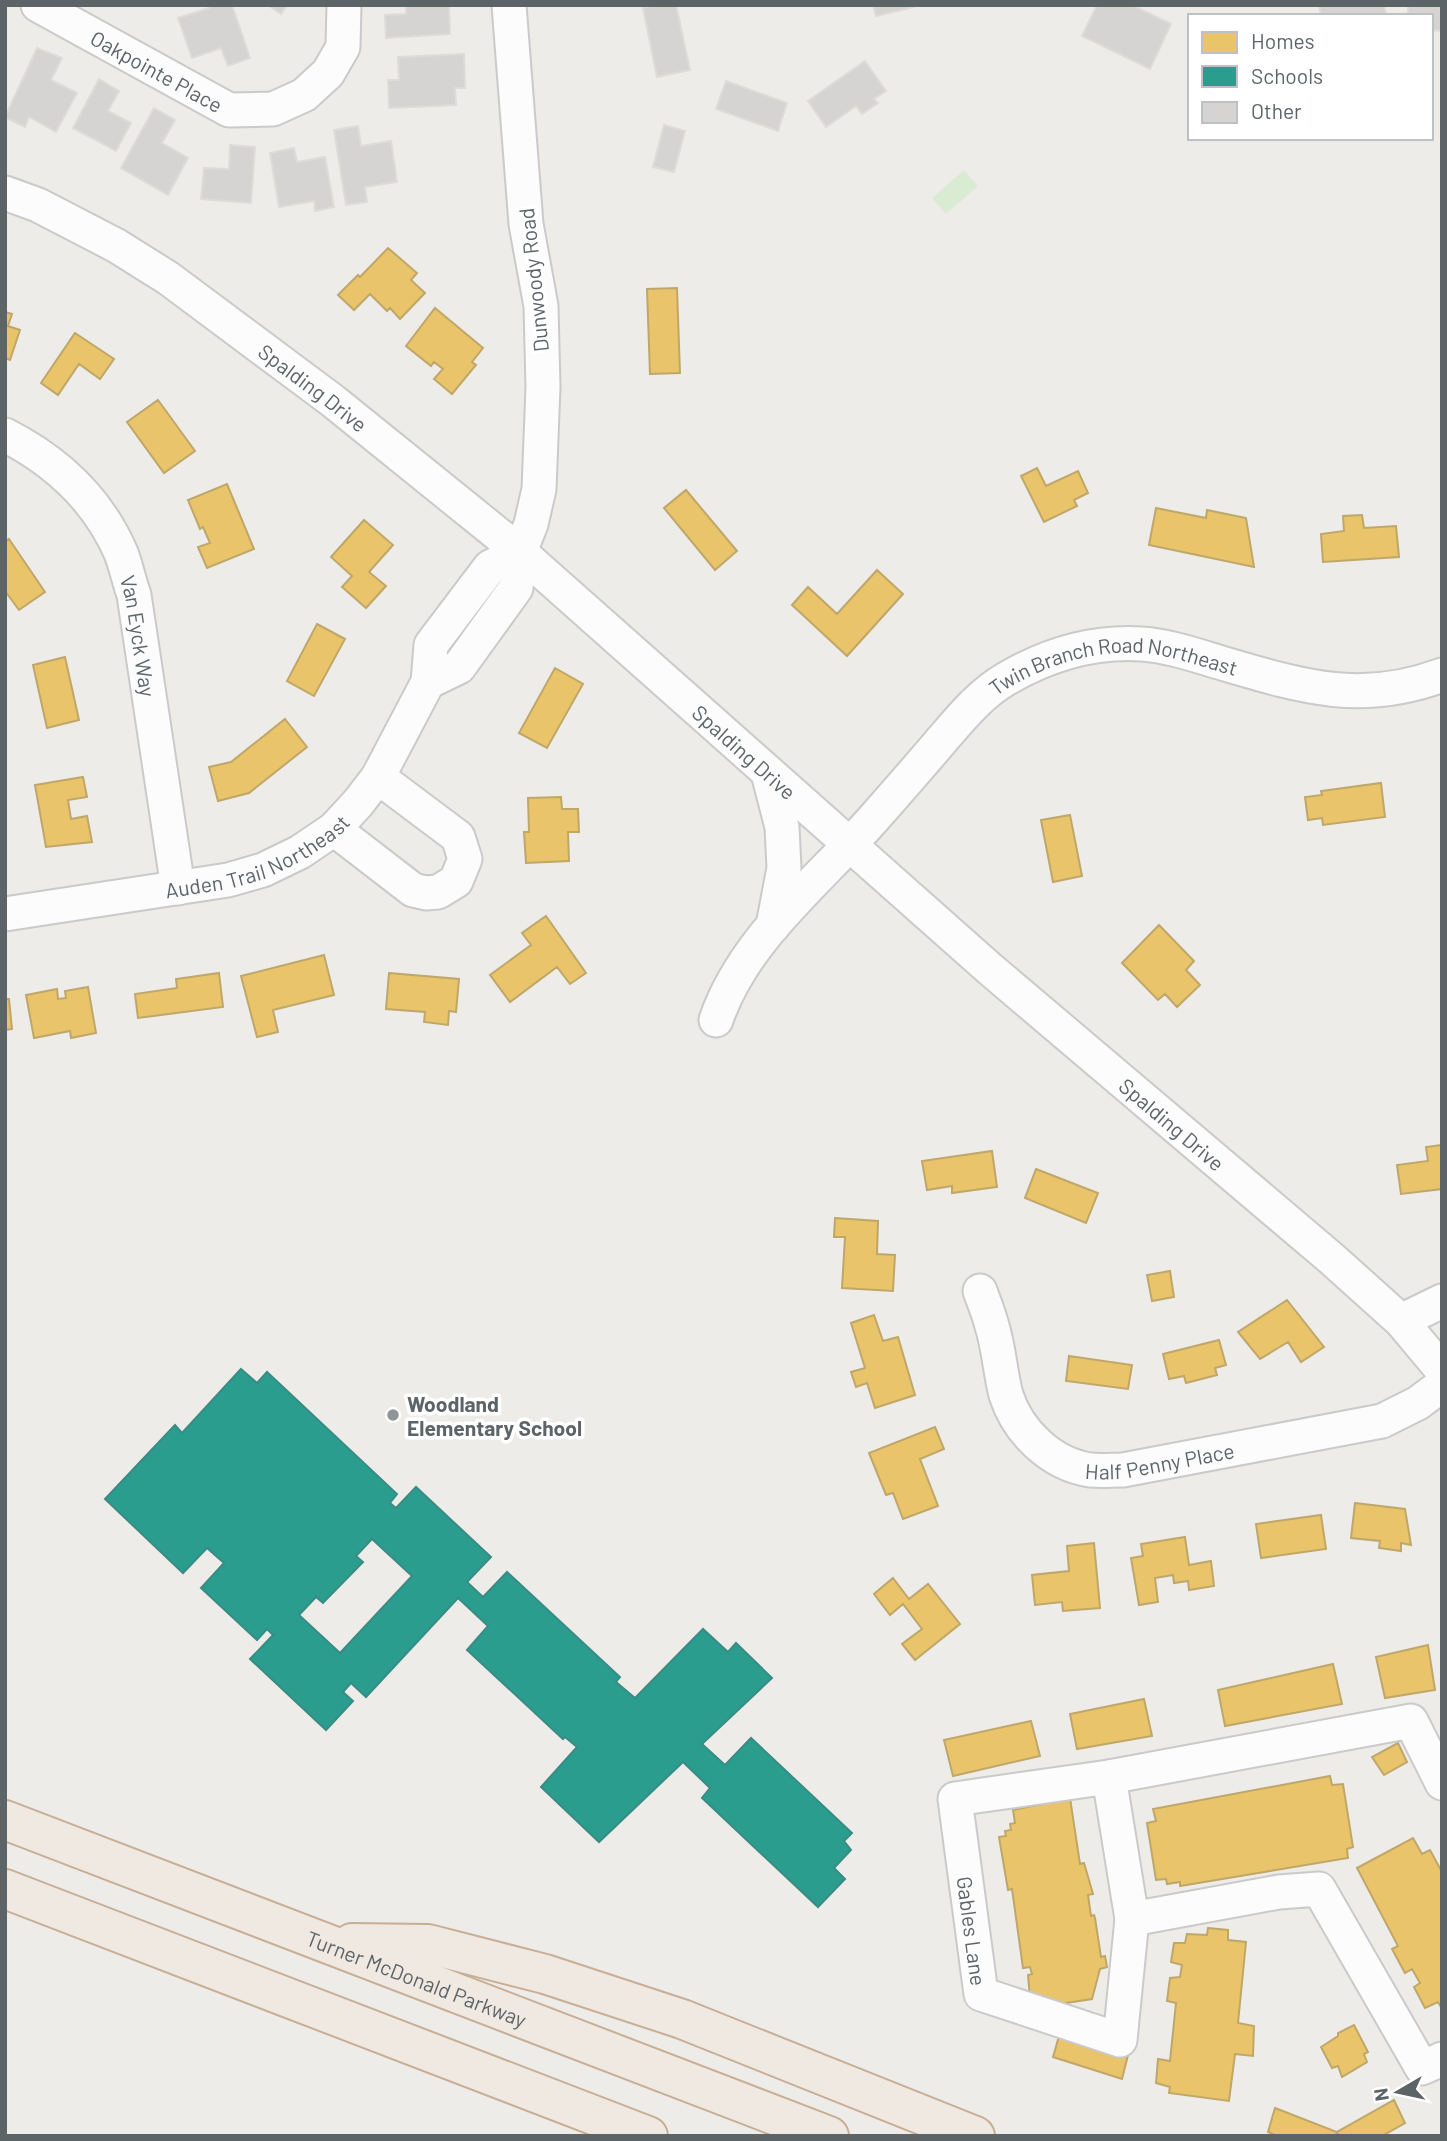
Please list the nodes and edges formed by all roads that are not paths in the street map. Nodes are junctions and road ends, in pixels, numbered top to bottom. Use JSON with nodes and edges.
{"nodes":[{"id":1,"x":38,"y":5,"type":"edge"},
{"id":2,"x":344,"y":5,"type":"edge"},
{"id":3,"x":509,"y":5,"type":"edge"},
{"id":4,"x":5,"y":193,"type":"edge"},
{"id":5,"x":5,"y":435,"type":"edge"},
{"id":6,"x":520,"y":552,"type":"junction"},
{"id":7,"x":1442,"y":675,"type":"edge"},
{"id":8,"x":768,"y":772,"type":"junction"},
{"id":9,"x":378,"y":777,"type":"junction"},
{"id":10,"x":334,"y":829,"type":"junction"},
{"id":11,"x":850,"y":845,"type":"junction"},
{"id":12,"x":178,"y":888,"type":"junction"},
{"id":13,"x":5,"y":914,"type":"edge"},
{"id":14,"x":774,"y":926,"type":"junction"},
{"id":15,"x":716,"y":1020,"type":"dead end"},
{"id":16,"x":980,"y":1290,"type":"dead end"},
{"id":17,"x":1442,"y":1301,"type":"edge"},
{"id":18,"x":1401,"y":1321,"type":"junction"},
{"id":19,"x":1442,"y":1370,"type":"edge"},
{"id":20,"x":1442,"y":1385,"type":"edge"},
{"id":21,"x":1109,"y":1777,"type":"junction"},
{"id":22,"x":1442,"y":1783,"type":"edge"},
{"id":23,"x":5,"y":1819,"type":"edge"},
{"id":24,"x":5,"y":1889,"type":"edge"},
{"id":25,"x":1132,"y":1919,"type":"junction"},
{"id":26,"x":327,"y":1943,"type":"junction"},
{"id":27,"x":1442,"y":2059,"type":"edge"},
{"id":28,"x":648,"y":2136,"type":"edge"},
{"id":29,"x":829,"y":2136,"type":"edge"},
{"id":30,"x":975,"y":2136,"type":"edge"}],
"edges":[{"from":1,"to":2,"type":"street","name":"Oakpointe Place"},
{"from":3,"to":6,"type":"street","name":"Dunwoody Road"},
{"from":4,"to":6,"type":"street","name":"Spalding Drive"},
{"from":5,"to":12,"type":"street","name":"Van Eyck Way"},
{"from":6,"to":8,"type":"street","name":"Spalding Drive"},
{"from":6,"to":9,"type":"street","name":"Auden Trail Northeast"},
{"from":7,"to":11,"type":"street","name":"Twin Branch Road Northeast"},
{"from":8,"to":11,"type":"street","name":"Spalding Drive"},
{"from":8,"to":14,"type":"street"},
{"from":9,"to":10,"type":"street","name":"Auden Trail Northeast"},
{"from":9,"to":10,"type":"street"},
{"from":10,"to":12,"type":"street","name":"Auden Trail Northeast"},
{"from":11,"to":14,"type":"street","name":"Twin Branch Road Northeast"},
{"from":11,"to":18,"type":"street","name":"Spalding Drive"},
{"from":12,"to":13,"type":"street","name":"Auden Trail Northeast"},
{"from":14,"to":15,"type":"street","name":"Twin Branch Road Northeast"},
{"from":16,"to":20,"type":"street","name":"Half Penny Place"},
{"from":17,"to":18,"type":"street"},
{"from":18,"to":19,"type":"street","name":"Spalding Drive"},
{"from":21,"to":22,"type":"street","name":"Gables Lane"},
{"from":21,"to":25,"type":"street","name":"Gables Lane"},
{"from":21,"to":25,"type":"street","name":"Gables Lane"},
{"from":23,"to":26,"type":"highway","name":"Turner McDonald Parkway"},
{"from":24,"to":28,"type":"highway"},
{"from":25,"to":27,"type":"street"},
{"from":26,"to":29,"type":"highway","name":"Turner McDonald Parkway"},
{"from":26,"to":30,"type":"highway"}]}
